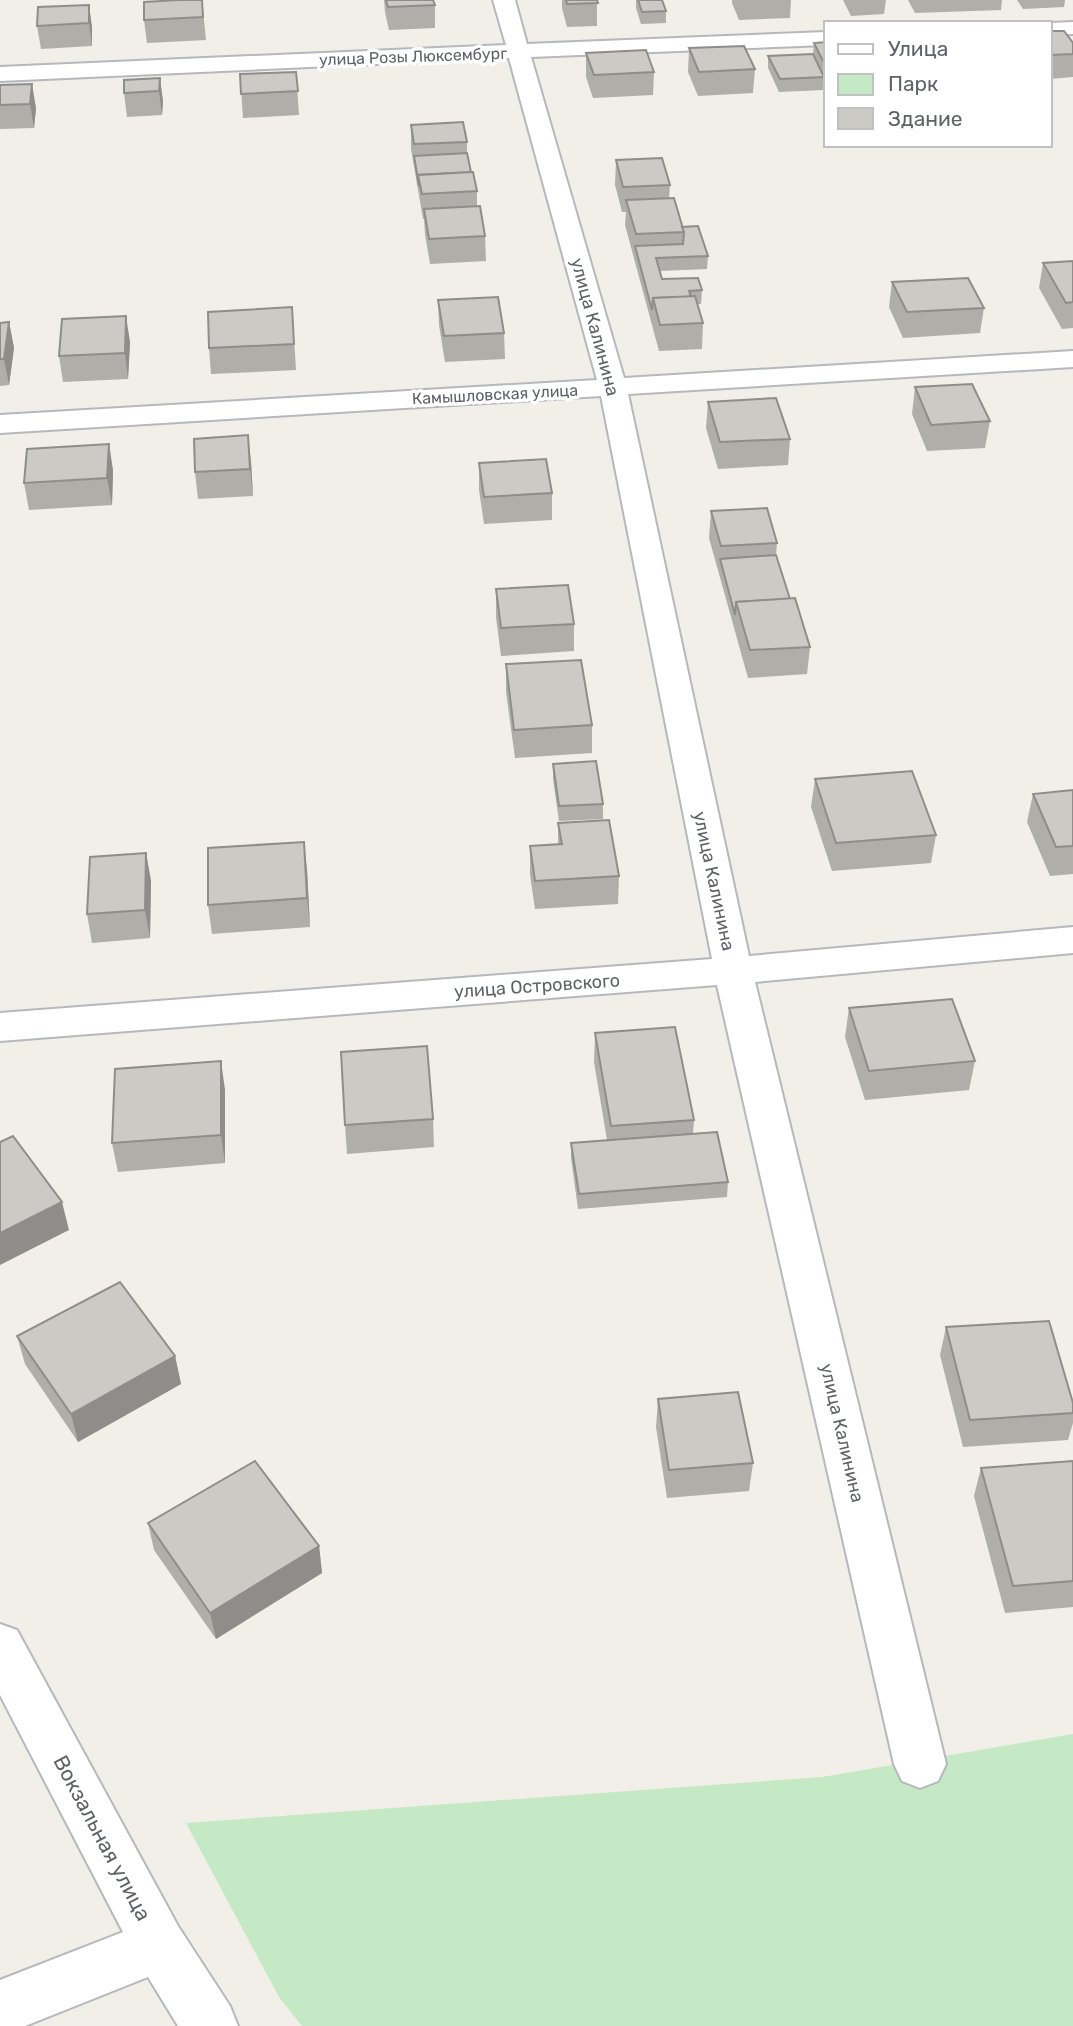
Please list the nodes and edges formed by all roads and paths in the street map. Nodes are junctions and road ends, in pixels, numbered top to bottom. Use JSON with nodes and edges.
{"nodes":[{"id":1,"x":504,"y":0,"type":"edge"},
{"id":2,"x":1073,"y":28,"type":"edge"},
{"id":3,"x":1052,"y":29,"type":"edge"},
{"id":4,"x":824,"y":38,"type":"edge"},
{"id":5,"x":517,"y":52,"type":"junction"},
{"id":6,"x":0,"y":74,"type":"edge"},
{"id":7,"x":1073,"y":359,"type":"edge"},
{"id":8,"x":613,"y":387,"type":"junction"},
{"id":9,"x":0,"y":424,"type":"edge"},
{"id":10,"x":1073,"y":940,"type":"edge"},
{"id":11,"x":733,"y":971,"type":"junction"},
{"id":12,"x":0,"y":1027,"type":"edge"},
{"id":13,"x":0,"y":1646,"type":"edge"},
{"id":14,"x":920,"y":1763,"type":"dead end"},
{"id":15,"x":159,"y":1945,"type":"junction"},
{"id":16,"x":0,"y":2008,"type":"edge"},
{"id":17,"x":210,"y":2026,"type":"edge"}],
"edges":[{"from":1,"to":5,"type":"street","name":"улица Калинина"},
{"from":2,"to":3,"type":"street"},
{"from":4,"to":5,"type":"street","name":"улица Розы Люксембург"},
{"from":5,"to":6,"type":"street","name":"улица Розы Люксембург"},
{"from":5,"to":8,"type":"street","name":"улица Калинина"},
{"from":7,"to":8,"type":"street","name":"Камышловская улица"},
{"from":8,"to":9,"type":"street","name":"Камышловская улица"},
{"from":8,"to":11,"type":"street","name":"улица Калинина"},
{"from":10,"to":11,"type":"street","name":"улица Островского"},
{"from":11,"to":12,"type":"street","name":"улица Островского"},
{"from":11,"to":14,"type":"street","name":"улица Калинина"},
{"from":13,"to":15,"type":"street","name":"Вокзальная улица"},
{"from":15,"to":16,"type":"street"},
{"from":15,"to":17,"type":"street","name":"Вокзальная улица"}]}
